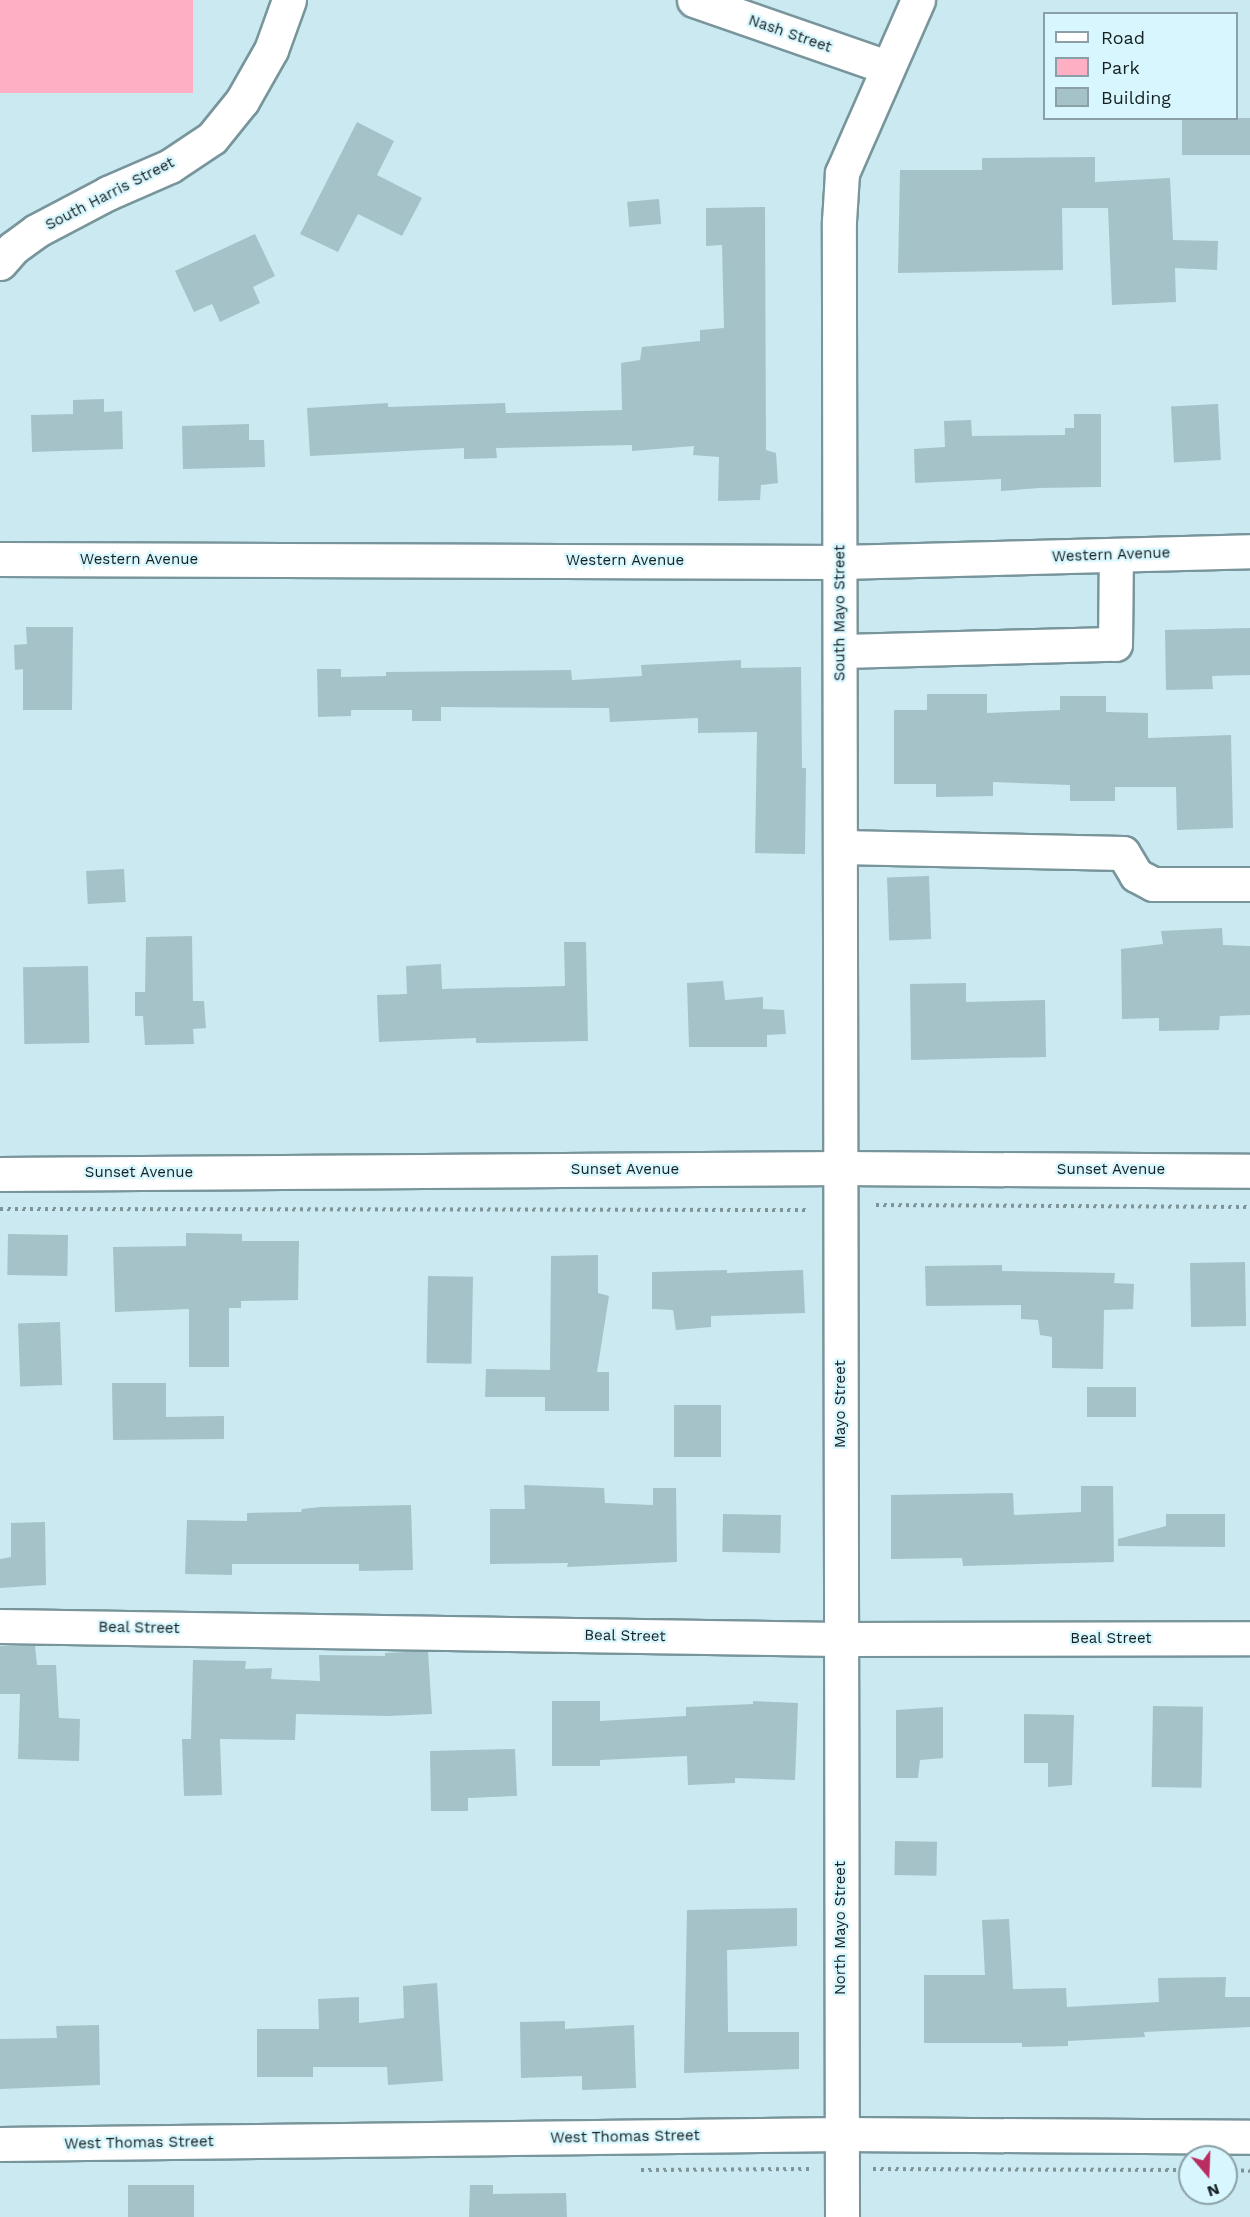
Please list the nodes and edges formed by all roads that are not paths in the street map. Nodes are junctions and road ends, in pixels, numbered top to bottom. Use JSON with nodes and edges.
{"nodes":[{"id":1,"x":289,"y":0,"type":"edge"},
{"id":2,"x":694,"y":0,"type":"edge"},
{"id":3,"x":918,"y":0,"type":"edge"},
{"id":4,"x":886,"y":68,"type":"junction"},
{"id":5,"x":0,"y":263,"type":"edge"},
{"id":6,"x":1250,"y":551,"type":"edge"},
{"id":7,"x":1116,"y":555,"type":"junction"},
{"id":8,"x":0,"y":559,"type":"edge"},
{"id":9,"x":840,"y":562,"type":"junction"},
{"id":10,"x":840,"y":651,"type":"junction"},
{"id":11,"x":841,"y":847,"type":"junction"},
{"id":12,"x":1250,"y":884,"type":"edge"},
{"id":13,"x":842,"y":1168,"type":"junction"},
{"id":14,"x":1250,"y":1171,"type":"edge"},
{"id":15,"x":0,"y":1174,"type":"edge"},
{"id":16,"x":0,"y":1626,"type":"edge"},
{"id":17,"x":1250,"y":1638,"type":"edge"},
{"id":18,"x":839,"y":1639,"type":"junction"},
{"id":19,"x":843,"y":2134,"type":"junction"},
{"id":20,"x":1250,"y":2137,"type":"edge"},
{"id":21,"x":0,"y":2145,"type":"edge"},
{"id":22,"x":842,"y":2217,"type":"edge"}],
"edges":[{"from":1,"to":5,"type":"street","name":"South Harris Street"},
{"from":2,"to":4,"type":"street","name":"Nash Street"},
{"from":3,"to":4,"type":"street"},
{"from":4,"to":9,"type":"street","name":"South Mayo Street"},
{"from":6,"to":7,"type":"street","name":"Western Avenue"},
{"from":7,"to":9,"type":"street","name":"Western Avenue"},
{"from":7,"to":10,"type":"street"},
{"from":8,"to":9,"type":"street","name":"Western Avenue"},
{"from":9,"to":10,"type":"street","name":"South Mayo Street"},
{"from":10,"to":11,"type":"street","name":"South Mayo Street"},
{"from":11,"to":12,"type":"street"},
{"from":11,"to":13,"type":"street","name":"South Mayo Street"},
{"from":13,"to":14,"type":"street","name":"Sunset Avenue"},
{"from":13,"to":15,"type":"street","name":"Sunset Avenue"},
{"from":13,"to":18,"type":"street","name":"Mayo Street"},
{"from":16,"to":18,"type":"street","name":"Beal Street"},
{"from":17,"to":18,"type":"street","name":"Beal Street"},
{"from":18,"to":19,"type":"street","name":"North Mayo Street"},
{"from":19,"to":20,"type":"street","name":"West Thomas Street"},
{"from":19,"to":21,"type":"street","name":"West Thomas Street"},
{"from":19,"to":22,"type":"street","name":"North Mayo Street"}]}
